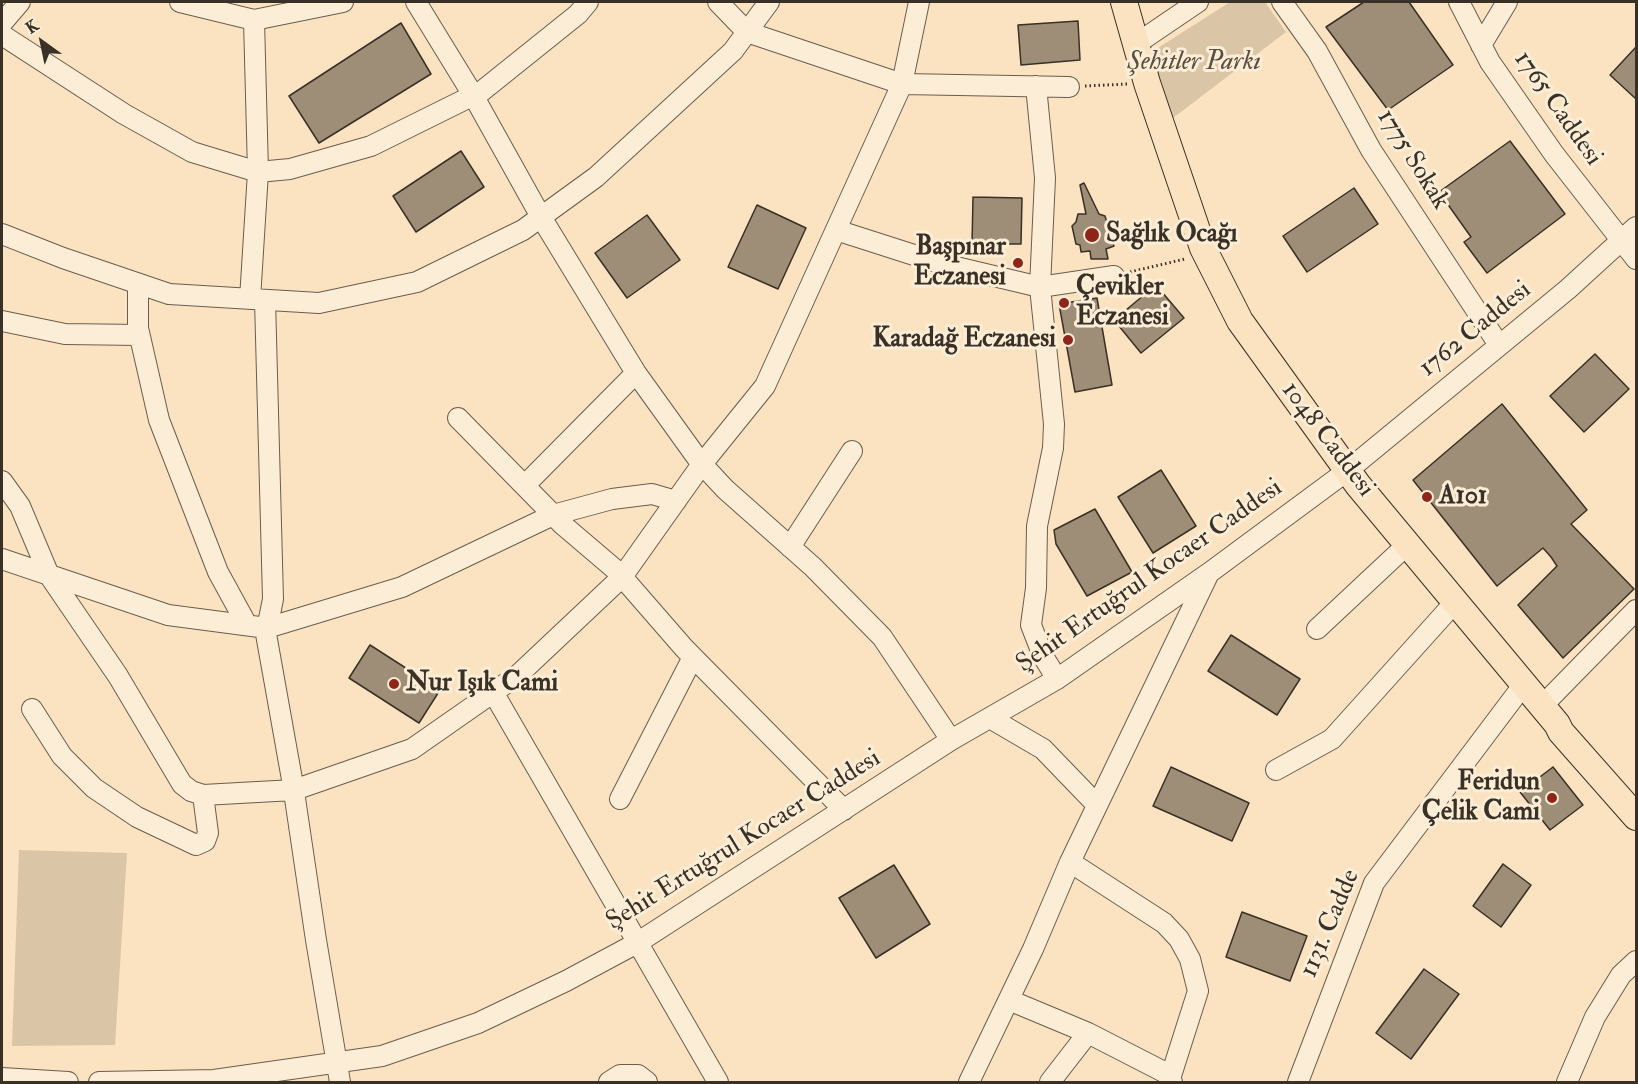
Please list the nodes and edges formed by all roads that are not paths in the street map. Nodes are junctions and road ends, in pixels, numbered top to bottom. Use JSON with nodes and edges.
{"nodes":[{"id":1,"x":20,"y":2,"type":"edge"},
{"id":2,"x":180,"y":2,"type":"edge"},
{"id":3,"x":343,"y":2,"type":"edge"},
{"id":4,"x":416,"y":2,"type":"edge"},
{"id":5,"x":588,"y":2,"type":"edge"},
{"id":6,"x":718,"y":2,"type":"edge"},
{"id":7,"x":769,"y":2,"type":"edge"},
{"id":8,"x":919,"y":2,"type":"edge"},
{"id":9,"x":1124,"y":2,"type":"edge"},
{"id":10,"x":1198,"y":2,"type":"edge"},
{"id":11,"x":1282,"y":2,"type":"edge"},
{"id":12,"x":1459,"y":2,"type":"edge"},
{"id":13,"x":1507,"y":2,"type":"edge"},
{"id":14,"x":254,"y":21,"type":"junction"},
{"id":15,"x":2,"y":22,"type":"edge"},
{"id":16,"x":747,"y":32,"type":"junction"},
{"id":17,"x":2,"y":35,"type":"edge"},
{"id":18,"x":1136,"y":44,"type":"junction"},
{"id":19,"x":1481,"y":45,"type":"junction"},
{"id":20,"x":902,"y":84,"type":"junction"},
{"id":21,"x":1036,"y":86,"type":"junction"},
{"id":22,"x":1069,"y":87,"type":"road end"},
{"id":23,"x":473,"y":95,"type":"junction"},
{"id":24,"x":258,"y":171,"type":"junction"},
{"id":25,"x":541,"y":217,"type":"junction"},
{"id":26,"x":1636,"y":227,"type":"edge"},
{"id":27,"x":836,"y":230,"type":"junction"},
{"id":28,"x":2,"y":234,"type":"edge"},
{"id":29,"x":1620,"y":241,"type":"junction"},
{"id":30,"x":1636,"y":259,"type":"edge"},
{"id":31,"x":1114,"y":276,"type":"road end"},
{"id":32,"x":138,"y":284,"type":"junction"},
{"id":33,"x":1040,"y":287,"type":"junction"},
{"id":34,"x":257,"y":299,"type":"junction"},
{"id":35,"x":2,"y":321,"type":"edge"},
{"id":36,"x":139,"y":335,"type":"junction"},
{"id":37,"x":1500,"y":345,"type":"junction"},
{"id":38,"x":636,"y":373,"type":"junction"},
{"id":39,"x":458,"y":418,"type":"dead end"},
{"id":40,"x":852,"y":451,"type":"dead end"},
{"id":41,"x":702,"y":464,"type":"junction"},
{"id":42,"x":1347,"y":471,"type":"junction"},
{"id":43,"x":2,"y":481,"type":"edge"},
{"id":44,"x":525,"y":485,"type":"junction"},
{"id":45,"x":676,"y":501,"type":"junction"},
{"id":46,"x":553,"y":515,"type":"junction"},
{"id":47,"x":1408,"y":543,"type":"junction"},
{"id":48,"x":790,"y":547,"type":"junction"},
{"id":49,"x":2,"y":559,"type":"edge"},
{"id":50,"x":1209,"y":573,"type":"junction"},
{"id":51,"x":49,"y":575,"type":"junction"},
{"id":52,"x":622,"y":577,"type":"junction"},
{"id":53,"x":1456,"y":601,"type":"junction"},
{"id":54,"x":1636,"y":610,"type":"edge"},
{"id":55,"x":247,"y":626,"type":"junction"},
{"id":56,"x":267,"y":628,"type":"junction"},
{"id":57,"x":1317,"y":629,"type":"dead end"},
{"id":58,"x":693,"y":657,"type":"junction"},
{"id":59,"x":1057,"y":679,"type":"junction"},
{"id":60,"x":1524,"y":684,"type":"junction"},
{"id":61,"x":493,"y":692,"type":"junction"},
{"id":62,"x":1542,"y":706,"type":"junction"},
{"id":63,"x":32,"y":709,"type":"dead end"},
{"id":64,"x":990,"y":718,"type":"junction"},
{"id":65,"x":951,"y":740,"type":"junction"},
{"id":66,"x":1276,"y":770,"type":"dead end"},
{"id":67,"x":294,"y":790,"type":"junction"},
{"id":68,"x":202,"y":795,"type":"junction"},
{"id":69,"x":621,"y":799,"type":"dead end"},
{"id":70,"x":1097,"y":805,"type":"junction"},
{"id":71,"x":844,"y":810,"type":"junction"},
{"id":72,"x":1636,"y":818,"type":"edge"},
{"id":73,"x":1070,"y":862,"type":"junction"},
{"id":74,"x":637,"y":943,"type":"junction"},
{"id":75,"x":1635,"y":968,"type":"edge"},
{"id":76,"x":1008,"y":1000,"type":"junction"},
{"id":77,"x":1088,"y":1033,"type":"junction"},
{"id":78,"x":336,"y":1062,"type":"junction"},
{"id":79,"x":2,"y":1064,"type":"edge"},
{"id":80,"x":2,"y":1078,"type":"edge"},
{"id":81,"x":1574,"y":1080,"type":"edge"},
{"id":82,"x":214,"y":1082,"type":"edge"},
{"id":83,"x":1170,"y":1082,"type":"edge"},
{"id":84,"x":68,"y":1083,"type":"edge"},
{"id":85,"x":99,"y":1083,"type":"edge"},
{"id":86,"x":340,"y":1083,"type":"edge"},
{"id":87,"x":609,"y":1083,"type":"edge"},
{"id":88,"x":647,"y":1083,"type":"edge"},
{"id":89,"x":718,"y":1083,"type":"edge"},
{"id":90,"x":969,"y":1083,"type":"edge"},
{"id":91,"x":1050,"y":1083,"type":"edge"},
{"id":92,"x":1298,"y":1083,"type":"edge"}],
"edges":[{"from":1,"to":15,"type":"street"},
{"from":2,"to":14,"type":"street"},
{"from":3,"to":14,"type":"street"},
{"from":4,"to":23,"type":"street"},
{"from":5,"to":23,"type":"street"},
{"from":6,"to":16,"type":"street"},
{"from":7,"to":16,"type":"street"},
{"from":8,"to":20,"type":"street"},
{"from":9,"to":18,"type":"main road","name":"1048 Caddesi"},
{"from":10,"to":18,"type":"street"},
{"from":11,"to":37,"type":"street","name":"1775 Sokak"},
{"from":12,"to":19,"type":"street","name":"1765 Caddesi"},
{"from":13,"to":19,"type":"street"},
{"from":14,"to":24,"type":"street"},
{"from":16,"to":20,"type":"street"},
{"from":16,"to":25,"type":"street"},
{"from":17,"to":24,"type":"street"},
{"from":18,"to":42,"type":"main road","name":"1048 Caddesi"},
{"from":19,"to":29,"type":"street","name":"1765 Caddesi"},
{"from":20,"to":21,"type":"street"},
{"from":20,"to":27,"type":"street"},
{"from":21,"to":22,"type":"street"},
{"from":21,"to":33,"type":"street"},
{"from":23,"to":24,"type":"street"},
{"from":23,"to":25,"type":"street"},
{"from":24,"to":34,"type":"street"},
{"from":25,"to":34,"type":"street"},
{"from":25,"to":38,"type":"street"},
{"from":26,"to":29,"type":"street","name":"1762 Caddesi"},
{"from":27,"to":33,"type":"street"},
{"from":27,"to":41,"type":"street"},
{"from":28,"to":32,"type":"street"},
{"from":29,"to":30,"type":"street","name":"1765 Caddesi"},
{"from":29,"to":37,"type":"street","name":"1762 Caddesi"},
{"from":31,"to":33,"type":"street"},
{"from":32,"to":34,"type":"street"},
{"from":32,"to":36,"type":"street"},
{"from":33,"to":59,"type":"street"},
{"from":34,"to":56,"type":"street"},
{"from":35,"to":36,"type":"street"},
{"from":36,"to":55,"type":"street"},
{"from":37,"to":42,"type":"street","name":"1762 Caddesi"},
{"from":38,"to":41,"type":"street"},
{"from":38,"to":44,"type":"street"},
{"from":39,"to":44,"type":"street"},
{"from":40,"to":48,"type":"street"},
{"from":41,"to":45,"type":"street"},
{"from":41,"to":48,"type":"street"},
{"from":42,"to":47,"type":"main road","name":"1048 Caddesi"},
{"from":42,"to":50,"type":"street","name":"Şehit Ertuğrul Kocaer Caddesi"},
{"from":43,"to":51,"type":"street"},
{"from":44,"to":46,"type":"street"},
{"from":45,"to":46,"type":"street"},
{"from":45,"to":52,"type":"street"},
{"from":46,"to":52,"type":"street"},
{"from":46,"to":56,"type":"street"},
{"from":47,"to":53,"type":"main road","name":"1048 Caddesi"},
{"from":47,"to":57,"type":"street"},
{"from":48,"to":65,"type":"street"},
{"from":49,"to":51,"type":"street"},
{"from":50,"to":59,"type":"street","name":"Şehit Ertuğrul Kocaer Caddesi"},
{"from":50,"to":70,"type":"street"},
{"from":51,"to":55,"type":"street"},
{"from":51,"to":68,"type":"street"},
{"from":52,"to":58,"type":"street"},
{"from":52,"to":61,"type":"street"},
{"from":53,"to":60,"type":"main road","name":"1048 Caddesi"},
{"from":53,"to":66,"type":"street"},
{"from":54,"to":62,"type":"street"},
{"from":55,"to":56,"type":"street"},
{"from":56,"to":67,"type":"street"},
{"from":58,"to":69,"type":"street"},
{"from":58,"to":71,"type":"street"},
{"from":59,"to":64,"type":"street","name":"Şehit Ertuğrul Kocaer Caddesi"},
{"from":60,"to":62,"type":"main road","name":"1048 Caddesi"},
{"from":60,"to":92,"type":"street","name":"1131. Cadde"},
{"from":61,"to":67,"type":"street"},
{"from":61,"to":74,"type":"street"},
{"from":62,"to":72,"type":"main road","name":"1048 Caddesi"},
{"from":63,"to":68,"type":"street"},
{"from":64,"to":65,"type":"street","name":"Şehit Ertuğrul Kocaer Caddesi"},
{"from":64,"to":70,"type":"street"},
{"from":65,"to":71,"type":"street","name":"Şehit Ertuğrul Kocaer Caddesi"},
{"from":67,"to":68,"type":"street"},
{"from":67,"to":78,"type":"street"},
{"from":70,"to":73,"type":"street"},
{"from":71,"to":74,"type":"street","name":"Şehit Ertuğrul Kocaer Caddesi"},
{"from":73,"to":76,"type":"street"},
{"from":73,"to":83,"type":"street"},
{"from":74,"to":78,"type":"street","name":"Şehit Ertuğrul Kocaer Caddesi"},
{"from":74,"to":89,"type":"street"},
{"from":75,"to":81,"type":"street"},
{"from":76,"to":77,"type":"street"},
{"from":76,"to":90,"type":"street"},
{"from":77,"to":83,"type":"street"},
{"from":77,"to":91,"type":"street"},
{"from":78,"to":82,"type":"street","name":"Şehit Ertuğrul Kocaer Caddesi"},
{"from":78,"to":86,"type":"street"},
{"from":79,"to":80,"type":"street"},
{"from":80,"to":84,"type":"street"},
{"from":82,"to":85,"type":"street","name":"Şehit Ertuğrul Kocaer Caddesi"},
{"from":87,"to":88,"type":"street"}]}
